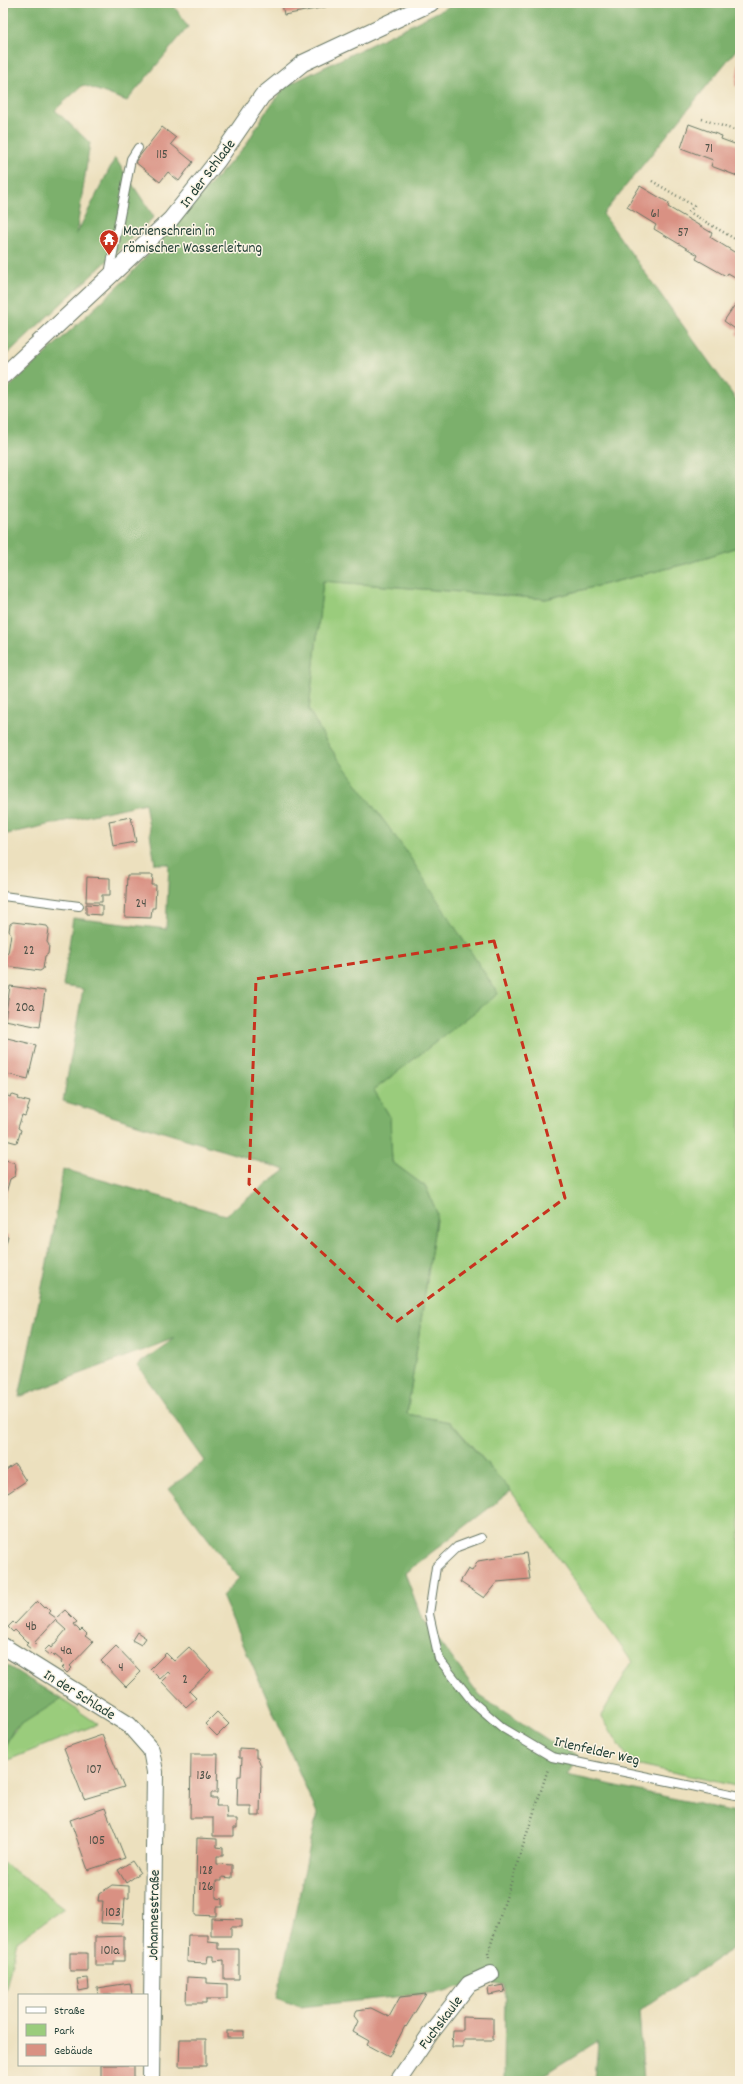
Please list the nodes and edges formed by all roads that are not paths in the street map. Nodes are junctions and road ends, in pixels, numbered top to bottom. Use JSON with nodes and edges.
{"nodes":[{"id":1,"x":431,"y":3,"type":"edge"},
{"id":2,"x":138,"y":148,"type":"dead end"},
{"id":3,"x":109,"y":277,"type":"junction"},
{"id":4,"x":3,"y":376,"type":"edge"},
{"id":5,"x":3,"y":896,"type":"edge"},
{"id":6,"x":79,"y":906,"type":"dead end"},
{"id":7,"x":481,"y":1538,"type":"dead end"},
{"id":8,"x":3,"y":1646,"type":"edge"},
{"id":9,"x":151,"y":1750,"type":"joint"},
{"id":10,"x":740,"y":1796,"type":"edge"},
{"id":11,"x":491,"y":1974,"type":"road end"},
{"id":12,"x":151,"y":2081,"type":"edge"},
{"id":13,"x":398,"y":2081,"type":"edge"}],
"edges":[{"from":1,"to":3,"type":"street","name":"In der Schlade"},
{"from":2,"to":3,"type":"lane"},
{"from":3,"to":4,"type":"street","name":"In der Schlade"},
{"from":5,"to":6,"type":"lane"},
{"from":7,"to":10,"type":"lane","name":"Irlenfelder Weg"},
{"from":8,"to":9,"type":"street","name":"In der Schlade"},
{"from":9,"to":12,"type":"street","name":"Johannesstraße"},
{"from":11,"to":13,"type":"street","name":"Fuchskaule"}]}
